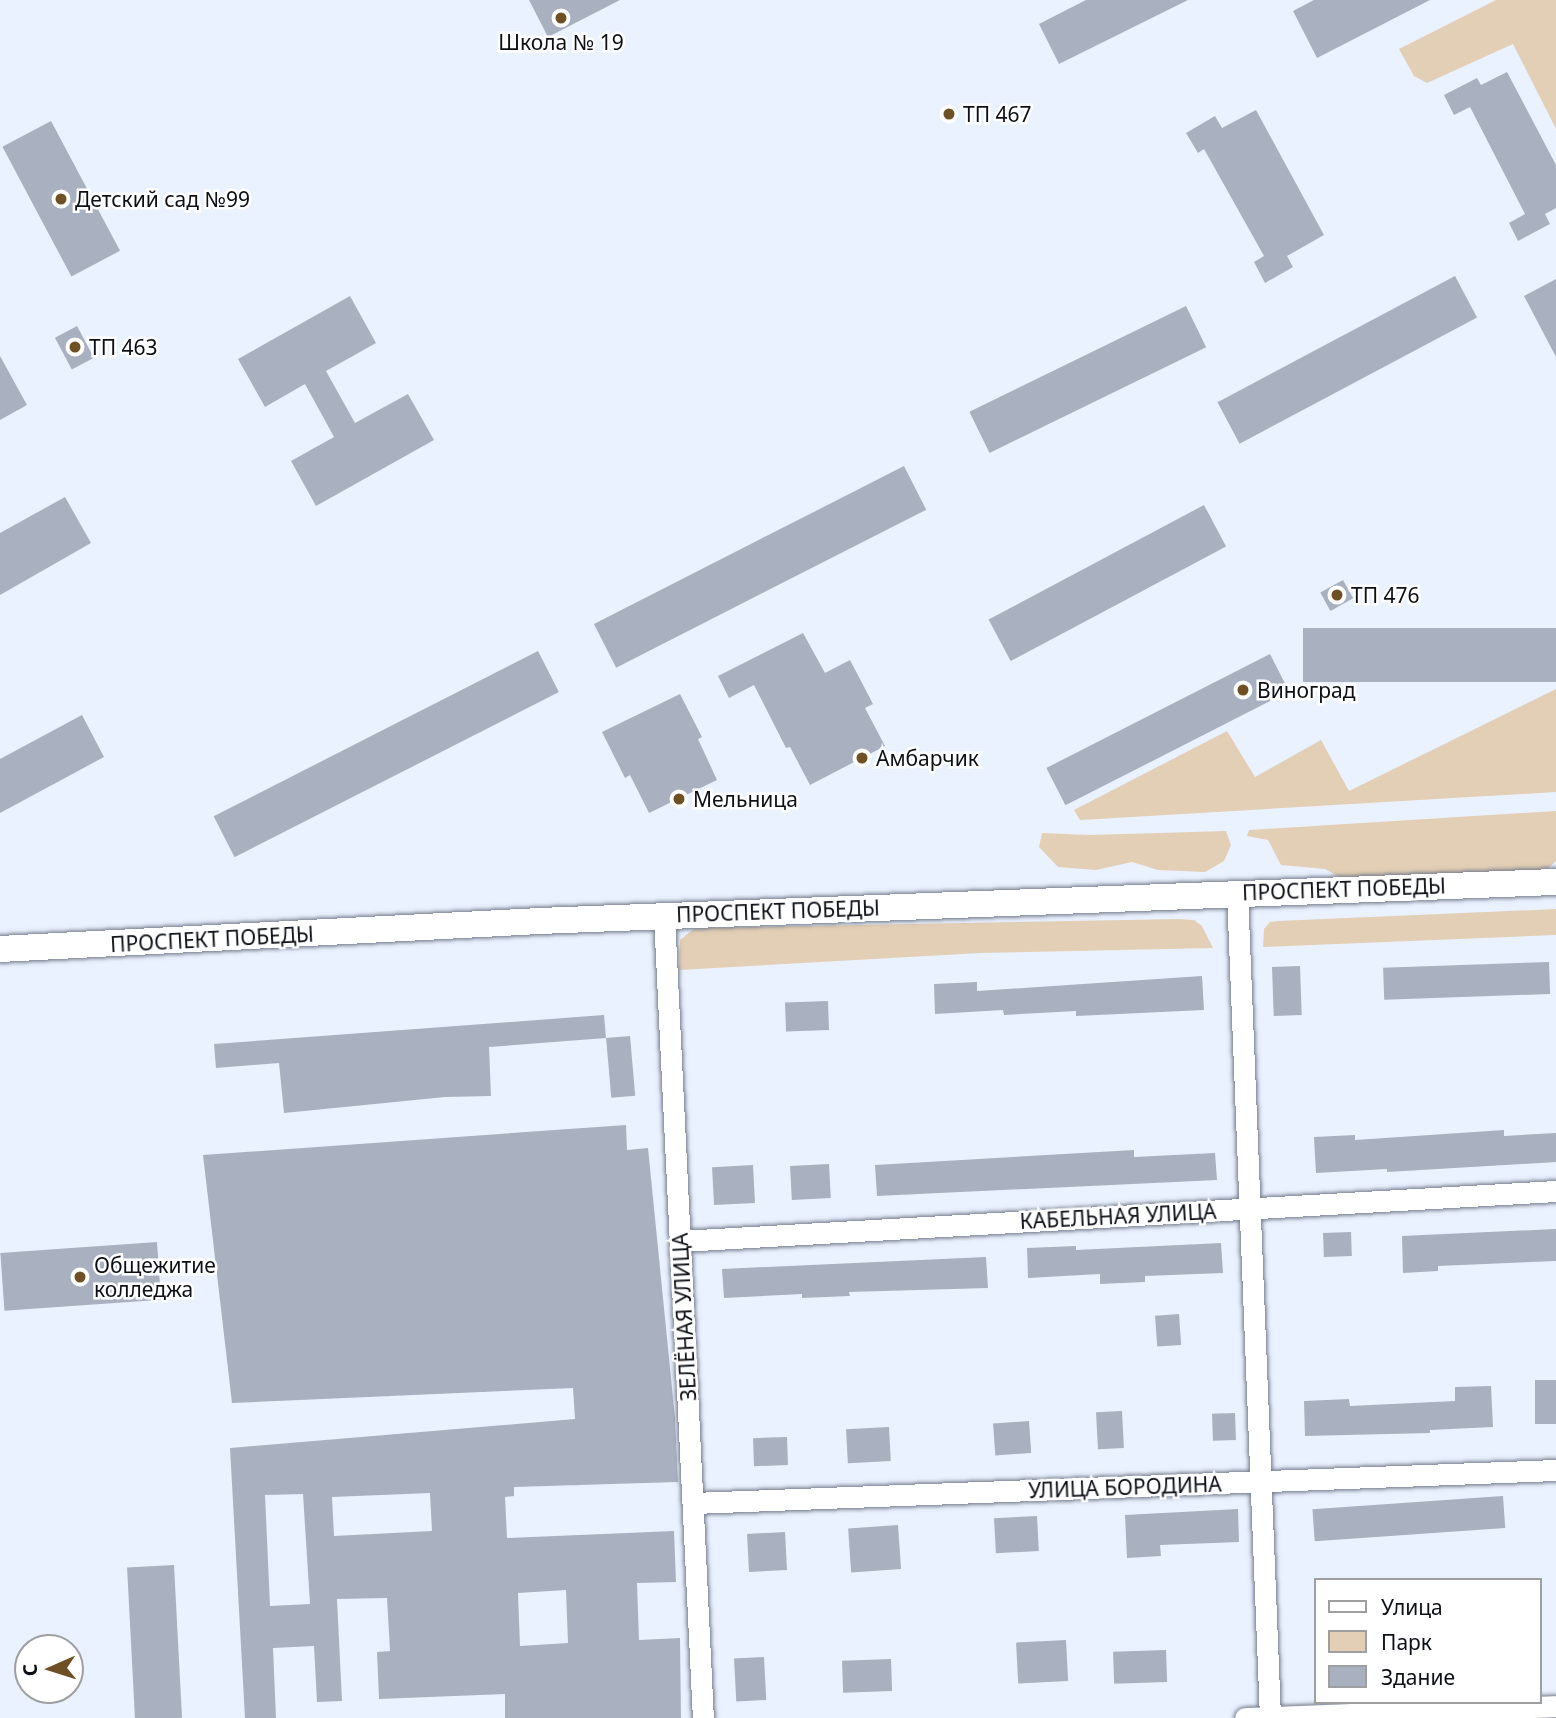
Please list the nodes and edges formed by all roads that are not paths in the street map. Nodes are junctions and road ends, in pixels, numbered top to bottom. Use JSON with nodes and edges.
{"nodes":[{"id":1,"x":1556,"y":882,"type":"edge"},
{"id":2,"x":1237,"y":892,"type":"junction"},
{"id":3,"x":664,"y":915,"type":"junction"},
{"id":4,"x":0,"y":949,"type":"edge"},
{"id":5,"x":1556,"y":1191,"type":"edge"},
{"id":6,"x":1251,"y":1209,"type":"junction"},
{"id":7,"x":681,"y":1241,"type":"junction"},
{"id":8,"x":1556,"y":1470,"type":"edge"},
{"id":9,"x":1262,"y":1483,"type":"junction"},
{"id":10,"x":693,"y":1503,"type":"junction"},
{"id":11,"x":1556,"y":1706,"type":"edge"},
{"id":12,"x":1270,"y":1717,"type":"edge"},
{"id":13,"x":703,"y":1718,"type":"edge"},
{"id":14,"x":1245,"y":1718,"type":"edge"}],
"edges":[{"from":1,"to":2,"type":"street","name":"ПРОСПЕКТ ПОБЕДЫ"},
{"from":2,"to":3,"type":"street","name":"ПРОСПЕКТ ПОБЕДЫ"},
{"from":2,"to":6,"type":"street"},
{"from":3,"to":4,"type":"street","name":"ПРОСПЕКТ ПОБЕДЫ"},
{"from":3,"to":7,"type":"street","name":"ЗЕЛЁНАЯ УЛИЦА"},
{"from":5,"to":6,"type":"street","name":"КАБЕЛЬНАЯ УЛИЦА"},
{"from":6,"to":7,"type":"street","name":"КАБЕЛЬНАЯ УЛИЦА"},
{"from":6,"to":9,"type":"street"},
{"from":7,"to":10,"type":"street","name":"ЗЕЛЁНАЯ УЛИЦА"},
{"from":8,"to":9,"type":"street","name":"УЛИЦА БОРОДИНА"},
{"from":9,"to":10,"type":"street","name":"УЛИЦА БОРОДИНА"},
{"from":9,"to":12,"type":"street"},
{"from":10,"to":13,"type":"street","name":"ЗЕЛЁНАЯ УЛИЦА"},
{"from":11,"to":12,"type":"street"},
{"from":12,"to":14,"type":"street"}]}
